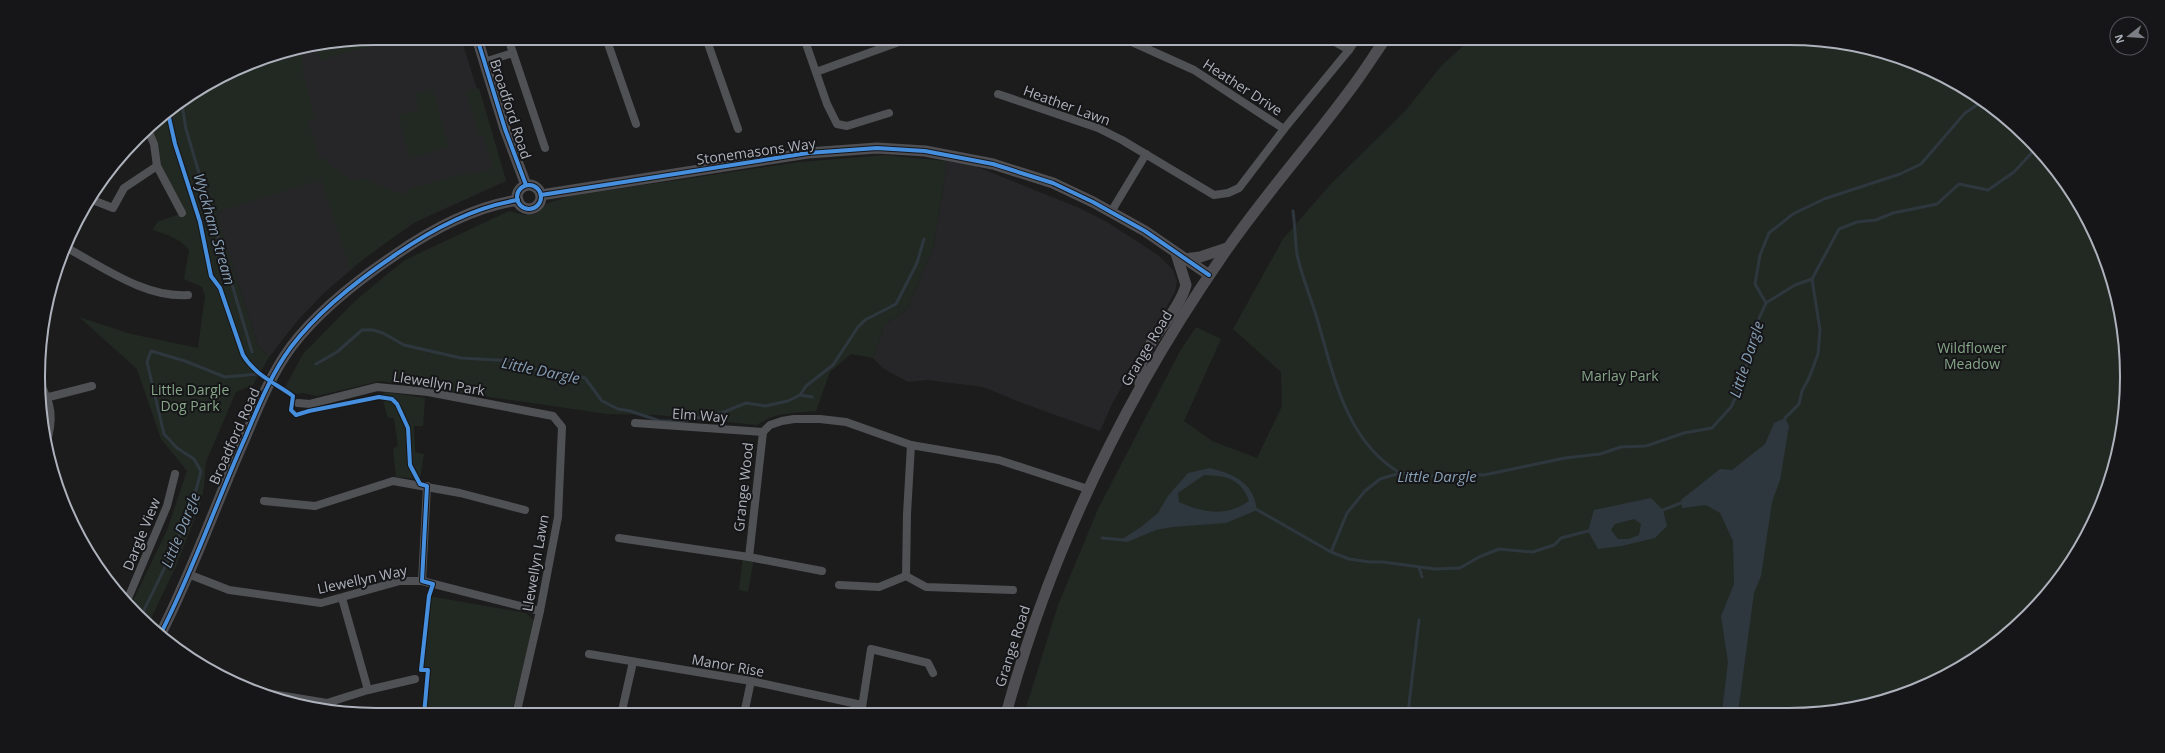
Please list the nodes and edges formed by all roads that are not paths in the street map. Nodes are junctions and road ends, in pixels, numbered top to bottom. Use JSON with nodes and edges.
{"nodes":[{"id":1,"x":479,"y":45,"type":"edge"},
{"id":2,"x":510,"y":45,"type":"edge"},
{"id":3,"x":608,"y":45,"type":"edge"},
{"id":4,"x":708,"y":45,"type":"edge"},
{"id":5,"x":806,"y":45,"type":"edge"},
{"id":6,"x":889,"y":45,"type":"edge"},
{"id":7,"x":1139,"y":45,"type":"edge"},
{"id":8,"x":1340,"y":45,"type":"edge"},
{"id":9,"x":1352,"y":45,"type":"edge"},
{"id":10,"x":1381,"y":45,"type":"edge"},
{"id":11,"x":1349,"y":50,"type":"junction"},
{"id":12,"x":513,"y":53,"type":"junction"},
{"id":13,"x":484,"y":62,"type":"junction"},
{"id":14,"x":816,"y":72,"type":"junction"},
{"id":15,"x":998,"y":94,"type":"dead end"},
{"id":16,"x":889,"y":113,"type":"dead end"},
{"id":17,"x":636,"y":124,"type":"dead end"},
{"id":18,"x":738,"y":129,"type":"dead end"},
{"id":19,"x":1284,"y":129,"type":"junction"},
{"id":20,"x":150,"y":135,"type":"edge"},
{"id":21,"x":545,"y":148,"type":"dead end"},
{"id":22,"x":1146,"y":154,"type":"junction"},
{"id":23,"x":157,"y":166,"type":"junction"},
{"id":24,"x":526,"y":185,"type":"junction"},
{"id":25,"x":541,"y":195,"type":"junction"},
{"id":26,"x":518,"y":200,"type":"junction"},
{"id":27,"x":95,"y":202,"type":"edge"},
{"id":28,"x":1111,"y":212,"type":"junction"},
{"id":29,"x":182,"y":213,"type":"dead end"},
{"id":30,"x":1227,"y":248,"type":"junction"},
{"id":31,"x":70,"y":250,"type":"edge"},
{"id":32,"x":1180,"y":256,"type":"junction"},
{"id":33,"x":1209,"y":276,"type":"junction"},
{"id":34,"x":188,"y":295,"type":"dead end"},
{"id":35,"x":1140,"y":385,"type":"junction"},
{"id":36,"x":92,"y":386,"type":"dead end"},
{"id":37,"x":46,"y":393,"type":"edge"},
{"id":38,"x":49,"y":398,"type":"junction"},
{"id":39,"x":298,"y":403,"type":"dead end"},
{"id":40,"x":553,"y":416,"type":"joint"},
{"id":41,"x":635,"y":423,"type":"dead end"},
{"id":42,"x":49,"y":427,"type":"edge"},
{"id":43,"x":763,"y":432,"type":"junction"},
{"id":44,"x":911,"y":445,"type":"junction"},
{"id":45,"x":176,"y":474,"type":"dead end"},
{"id":46,"x":427,"y":486,"type":"junction"},
{"id":47,"x":1088,"y":489,"type":"junction"},
{"id":48,"x":264,"y":501,"type":"dead end"},
{"id":49,"x":525,"y":510,"type":"dead end"},
{"id":50,"x":619,"y":538,"type":"dead end"},
{"id":51,"x":749,"y":557,"type":"junction"},
{"id":52,"x":822,"y":571,"type":"dead end"},
{"id":53,"x":188,"y":574,"type":"junction"},
{"id":54,"x":906,"y":576,"type":"junction"},
{"id":55,"x":422,"y":581,"type":"junction"},
{"id":56,"x":839,"y":585,"type":"dead end"},
{"id":57,"x":1013,"y":590,"type":"dead end"},
{"id":58,"x":129,"y":597,"type":"edge"},
{"id":59,"x":342,"y":598,"type":"junction"},
{"id":60,"x":540,"y":611,"type":"junction"},
{"id":61,"x":162,"y":629,"type":"edge"},
{"id":62,"x":589,"y":654,"type":"dead end"},
{"id":63,"x":633,"y":662,"type":"junction"},
{"id":64,"x":933,"y":673,"type":"dead end"},
{"id":65,"x":415,"y":679,"type":"dead end"},
{"id":66,"x":751,"y":681,"type":"junction"},
{"id":67,"x":368,"y":690,"type":"junction"},
{"id":68,"x":292,"y":697,"type":"edge"},
{"id":69,"x":862,"y":705,"type":"junction"},
{"id":70,"x":518,"y":708,"type":"edge"},
{"id":71,"x":622,"y":708,"type":"edge"},
{"id":72,"x":745,"y":708,"type":"edge"},
{"id":73,"x":862,"y":708,"type":"edge"},
{"id":74,"x":1008,"y":708,"type":"edge"}],
"edges":[{"from":1,"to":13,"type":"street","name":"Broadford Road"},
{"from":2,"to":12,"type":"street"},
{"from":3,"to":17,"type":"street"},
{"from":4,"to":18,"type":"street"},
{"from":5,"to":14,"type":"street"},
{"from":6,"to":14,"type":"street"},
{"from":7,"to":19,"type":"street","name":"Heather Drive"},
{"from":8,"to":11,"type":"street"},
{"from":9,"to":11,"type":"street"},
{"from":10,"to":30,"type":"street","name":"Grange Road"},
{"from":11,"to":19,"type":"street"},
{"from":12,"to":13,"type":"street"},
{"from":12,"to":21,"type":"street"},
{"from":13,"to":24,"type":"street","name":"Broadford Road"},
{"from":14,"to":16,"type":"street"},
{"from":15,"to":22,"type":"street","name":"Heather Lawn"},
{"from":19,"to":22,"type":"street","name":"Heather Lawn"},
{"from":20,"to":23,"type":"street"},
{"from":22,"to":28,"type":"street"},
{"from":23,"to":27,"type":"street"},
{"from":23,"to":29,"type":"street"},
{"from":24,"to":25,"type":"street"},
{"from":24,"to":26,"type":"street"},
{"from":25,"to":26,"type":"street"},
{"from":25,"to":28,"type":"street","name":"Stonemasons Way"},
{"from":26,"to":53,"type":"street","name":"Broadford Road"},
{"from":28,"to":32,"type":"street","name":"Stonemasons Way"},
{"from":30,"to":32,"type":"street"},
{"from":30,"to":33,"type":"street","name":"Grange Road"},
{"from":31,"to":34,"type":"street"},
{"from":32,"to":33,"type":"street","name":"Stonemasons Way"},
{"from":32,"to":35,"type":"street"},
{"from":33,"to":35,"type":"street","name":"Grange Road"},
{"from":35,"to":47,"type":"street","name":"Grange Road"},
{"from":36,"to":38,"type":"street"},
{"from":37,"to":38,"type":"street"},
{"from":38,"to":42,"type":"street"},
{"from":39,"to":40,"type":"street","name":"Llewellyn Park"},
{"from":40,"to":60,"type":"street","name":"Llewellyn Lawn"},
{"from":41,"to":43,"type":"street","name":"Elm Way"},
{"from":43,"to":44,"type":"street","name":"Grange Wood"},
{"from":43,"to":51,"type":"street","name":"Grange Wood"},
{"from":44,"to":47,"type":"street","name":"Grange Wood"},
{"from":44,"to":54,"type":"street"},
{"from":45,"to":58,"type":"street","name":"Dargle View"},
{"from":46,"to":48,"type":"street"},
{"from":46,"to":49,"type":"street"},
{"from":46,"to":55,"type":"street"},
{"from":47,"to":74,"type":"street","name":"Grange Road"},
{"from":50,"to":51,"type":"street"},
{"from":51,"to":52,"type":"street"},
{"from":53,"to":59,"type":"street","name":"Llewellyn Way"},
{"from":53,"to":61,"type":"street","name":"Broadford Road"},
{"from":54,"to":56,"type":"street"},
{"from":54,"to":57,"type":"street"},
{"from":55,"to":59,"type":"street","name":"Llewellyn Way"},
{"from":55,"to":60,"type":"street","name":"Llewellyn Way"},
{"from":59,"to":67,"type":"street"},
{"from":60,"to":70,"type":"street","name":"Llewellyn Lawn"},
{"from":62,"to":63,"type":"street","name":"Manor Rise"},
{"from":63,"to":66,"type":"street","name":"Manor Rise"},
{"from":63,"to":71,"type":"street"},
{"from":64,"to":69,"type":"street"},
{"from":65,"to":67,"type":"street"},
{"from":66,"to":69,"type":"street","name":"Manor Rise"},
{"from":66,"to":72,"type":"street"},
{"from":67,"to":68,"type":"street"},
{"from":69,"to":73,"type":"street"}]}
